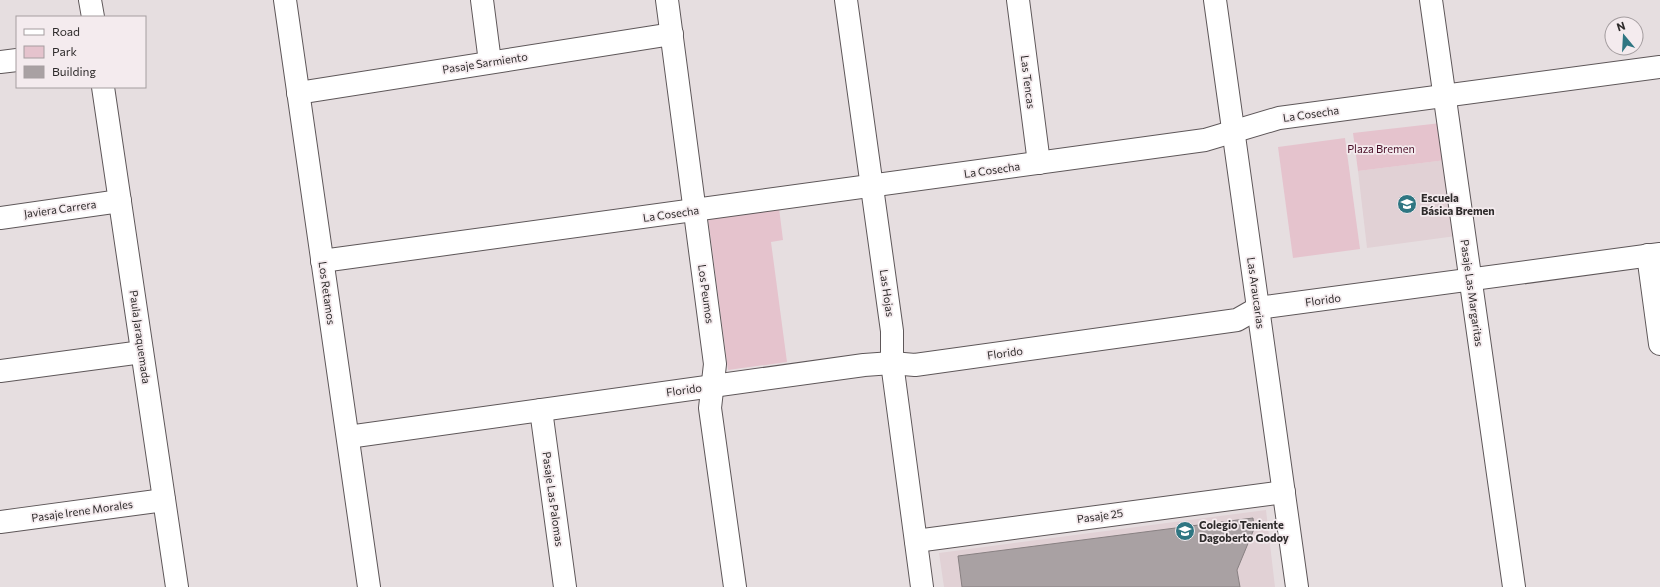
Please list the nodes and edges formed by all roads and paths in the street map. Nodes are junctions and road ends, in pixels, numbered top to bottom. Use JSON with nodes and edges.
{"nodes":[{"id":1,"x":90,"y":0,"type":"edge"},
{"id":2,"x":285,"y":0,"type":"edge"},
{"id":3,"x":482,"y":0,"type":"edge"},
{"id":4,"x":667,"y":0,"type":"edge"},
{"id":5,"x":846,"y":0,"type":"edge"},
{"id":6,"x":1018,"y":0,"type":"edge"},
{"id":7,"x":1215,"y":0,"type":"edge"},
{"id":8,"x":1431,"y":0,"type":"edge"},
{"id":9,"x":93,"y":16,"type":"edge"},
{"id":10,"x":672,"y":34,"type":"junction"},
{"id":11,"x":16,"y":60,"type":"edge"},
{"id":12,"x":0,"y":62,"type":"edge"},
{"id":13,"x":490,"y":62,"type":"junction"},
{"id":14,"x":1660,"y":67,"type":"edge"},
{"id":15,"x":103,"y":88,"type":"edge"},
{"id":16,"x":298,"y":93,"type":"junction"},
{"id":17,"x":1444,"y":96,"type":"junction"},
{"id":18,"x":1233,"y":131,"type":"junction"},
{"id":19,"x":1039,"y":163,"type":"junction"},
{"id":20,"x":872,"y":186,"type":"junction"},
{"id":21,"x":120,"y":201,"type":"junction"},
{"id":22,"x":695,"y":210,"type":"junction"},
{"id":23,"x":0,"y":218,"type":"edge"},
{"id":24,"x":1654,"y":254,"type":"edge"},
{"id":25,"x":322,"y":261,"type":"junction"},
{"id":26,"x":1470,"y":280,"type":"junction"},
{"id":27,"x":1258,"y":308,"type":"junction"},
{"id":28,"x":1660,"y":344,"type":"edge"},
{"id":29,"x":142,"y":352,"type":"junction"},
{"id":30,"x":892,"y":362,"type":"junction"},
{"id":31,"x":0,"y":371,"type":"edge"},
{"id":32,"x":713,"y":386,"type":"junction"},
{"id":33,"x":541,"y":410,"type":"junction"},
{"id":34,"x":348,"y":437,"type":"junction"},
{"id":35,"x":1284,"y":492,"type":"junction"},
{"id":36,"x":164,"y":500,"type":"junction"},
{"id":37,"x":0,"y":522,"type":"edge"},
{"id":38,"x":916,"y":541,"type":"junction"},
{"id":39,"x":177,"y":587,"type":"edge"},
{"id":40,"x":369,"y":587,"type":"edge"},
{"id":41,"x":565,"y":587,"type":"edge"},
{"id":42,"x":735,"y":587,"type":"edge"},
{"id":43,"x":922,"y":587,"type":"edge"},
{"id":44,"x":1297,"y":587,"type":"edge"},
{"id":45,"x":1514,"y":587,"type":"edge"}],
"edges":[{"from":1,"to":9,"type":"street"},
{"from":2,"to":16,"type":"street","name":"Los Retamos"},
{"from":3,"to":13,"type":"street"},
{"from":4,"to":10,"type":"street","name":"Los Peumos"},
{"from":5,"to":20,"type":"street","name":"Las Hojas"},
{"from":6,"to":19,"type":"street","name":"Las Tencas"},
{"from":7,"to":18,"type":"street","name":"Las Araucarias"},
{"from":8,"to":17,"type":"street","name":"Pasaje Las Margaritas"},
{"from":10,"to":13,"type":"street","name":"Pasaje Sarmiento"},
{"from":10,"to":22,"type":"street","name":"Los Peumos"},
{"from":11,"to":12,"type":"street"},
{"from":13,"to":16,"type":"street","name":"Pasaje Sarmiento"},
{"from":14,"to":17,"type":"street","name":"La Cosecha"},
{"from":15,"to":21,"type":"street","name":"Paula Jaraquemada"},
{"from":16,"to":25,"type":"street","name":"Los Retamos"},
{"from":17,"to":18,"type":"street","name":"La Cosecha"},
{"from":17,"to":26,"type":"street","name":"Pasaje Las Margaritas"},
{"from":18,"to":19,"type":"street","name":"La Cosecha"},
{"from":18,"to":27,"type":"street","name":"Las Araucarias"},
{"from":19,"to":20,"type":"street","name":"La Cosecha"},
{"from":20,"to":22,"type":"street","name":"La Cosecha"},
{"from":20,"to":30,"type":"street","name":"Las Hojas"},
{"from":21,"to":23,"type":"street","name":"Javiera Carrera"},
{"from":21,"to":29,"type":"street","name":"Paula Jaraquemada"},
{"from":22,"to":25,"type":"street","name":"La Cosecha"},
{"from":22,"to":32,"type":"street","name":"Los Peumos"},
{"from":24,"to":26,"type":"street","name":"Florido"},
{"from":24,"to":28,"type":"street"},
{"from":25,"to":34,"type":"street","name":"Los Retamos"},
{"from":26,"to":27,"type":"street","name":"Florido"},
{"from":26,"to":45,"type":"street","name":"Pasaje Las Margaritas"},
{"from":27,"to":30,"type":"street","name":"Florido"},
{"from":27,"to":35,"type":"street","name":"Las Araucarias"},
{"from":29,"to":31,"type":"street"},
{"from":29,"to":36,"type":"street","name":"Paula Jaraquemada"},
{"from":30,"to":32,"type":"street","name":"Florido"},
{"from":30,"to":38,"type":"street","name":"Las Hojas"},
{"from":32,"to":33,"type":"street","name":"Florido"},
{"from":32,"to":42,"type":"street","name":"Los Peumos"},
{"from":33,"to":34,"type":"street","name":"Florido"},
{"from":33,"to":41,"type":"street","name":"Pasaje Las Palomas"},
{"from":34,"to":40,"type":"street","name":"Los Retamos"},
{"from":35,"to":38,"type":"street","name":"Pasaje 25"},
{"from":35,"to":44,"type":"street","name":"Las Araucarias"},
{"from":36,"to":37,"type":"street","name":"Pasaje Irene Morales"},
{"from":36,"to":39,"type":"street","name":"Paula Jaraquemada"},
{"from":38,"to":43,"type":"street","name":"Las Hojas"}]}
